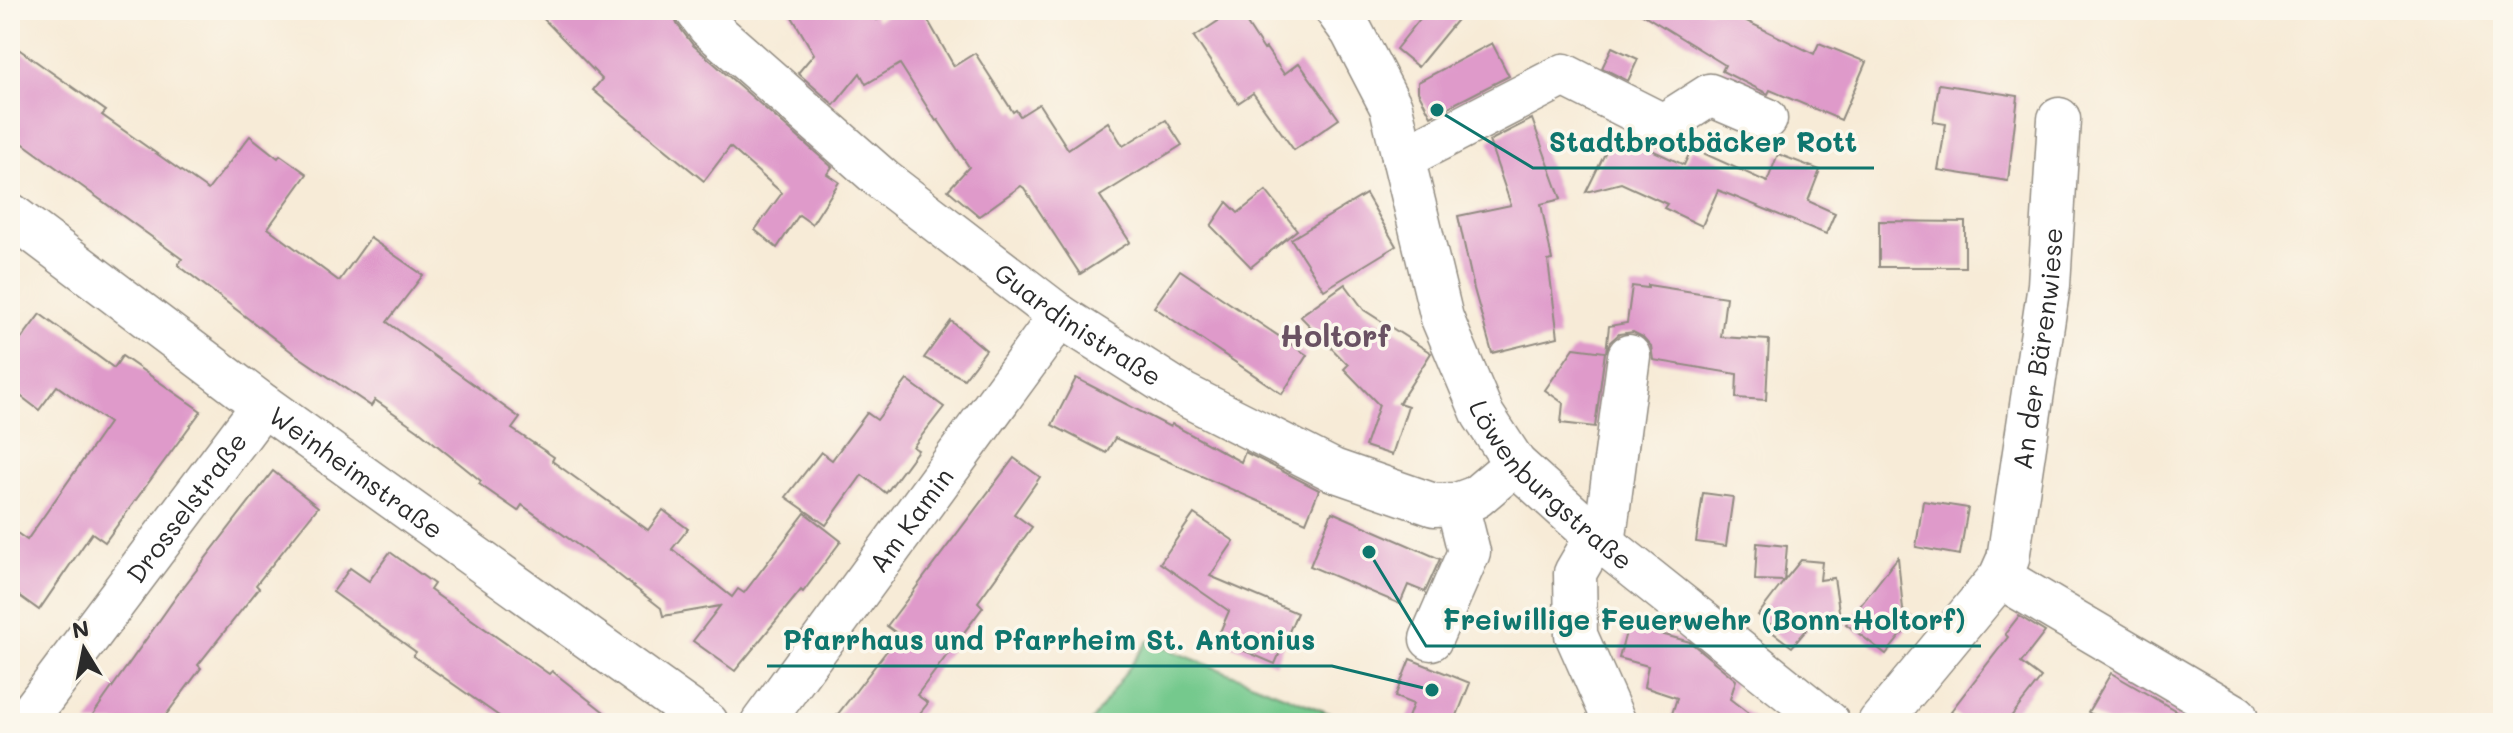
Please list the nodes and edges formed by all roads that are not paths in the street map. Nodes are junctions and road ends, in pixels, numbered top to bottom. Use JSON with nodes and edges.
{"nodes":[{"id":1,"x":696,"y":10,"type":"edge"},
{"id":2,"x":1336,"y":10,"type":"edge"},
{"id":3,"x":1766,"y":119,"type":"dead end"},
{"id":4,"x":2059,"y":119,"type":"dead end"},
{"id":5,"x":1403,"y":158,"type":"junction"},
{"id":6,"x":10,"y":214,"type":"edge"},
{"id":7,"x":1060,"y":316,"type":"junction"},
{"id":8,"x":1629,"y":356,"type":"dead end"},
{"id":9,"x":263,"y":405,"type":"junction"},
{"id":10,"x":1515,"y":464,"type":"junction"},
{"id":11,"x":1457,"y":504,"type":"junction"},
{"id":12,"x":1600,"y":541,"type":"junction"},
{"id":13,"x":2000,"y":577,"type":"junction"},
{"id":14,"x":1431,"y":639,"type":"dead end"},
{"id":15,"x":1597,"y":712,"type":"edge"},
{"id":16,"x":2236,"y":716,"type":"dead end"},
{"id":17,"x":24,"y":723,"type":"edge"},
{"id":18,"x":707,"y":723,"type":"edge"},
{"id":19,"x":762,"y":723,"type":"edge"},
{"id":20,"x":1829,"y":723,"type":"edge"},
{"id":21,"x":1879,"y":723,"type":"edge"}],
"edges":[{"from":1,"to":7,"type":"street","name":"Guardinistraße"},
{"from":2,"to":5,"type":"street","name":"Löwenburgstraße"},
{"from":3,"to":5,"type":"street"},
{"from":4,"to":13,"type":"street","name":"An der Bärenwiese"},
{"from":5,"to":10,"type":"street","name":"Löwenburgstraße"},
{"from":6,"to":9,"type":"street","name":"Weinheimstraße"},
{"from":7,"to":11,"type":"street","name":"Guardinistraße"},
{"from":7,"to":19,"type":"street","name":"Am Kamin"},
{"from":8,"to":12,"type":"street"},
{"from":9,"to":17,"type":"street","name":"Drosselstraße"},
{"from":9,"to":18,"type":"street","name":"Weinheimstraße"},
{"from":10,"to":11,"type":"street"},
{"from":10,"to":12,"type":"street","name":"Löwenburgstraße"},
{"from":11,"to":14,"type":"street"},
{"from":12,"to":15,"type":"street"},
{"from":12,"to":20,"type":"street","name":"Löwenburgstraße"},
{"from":13,"to":16,"type":"street"},
{"from":13,"to":21,"type":"street","name":"An der Bärenwiese"}]}
